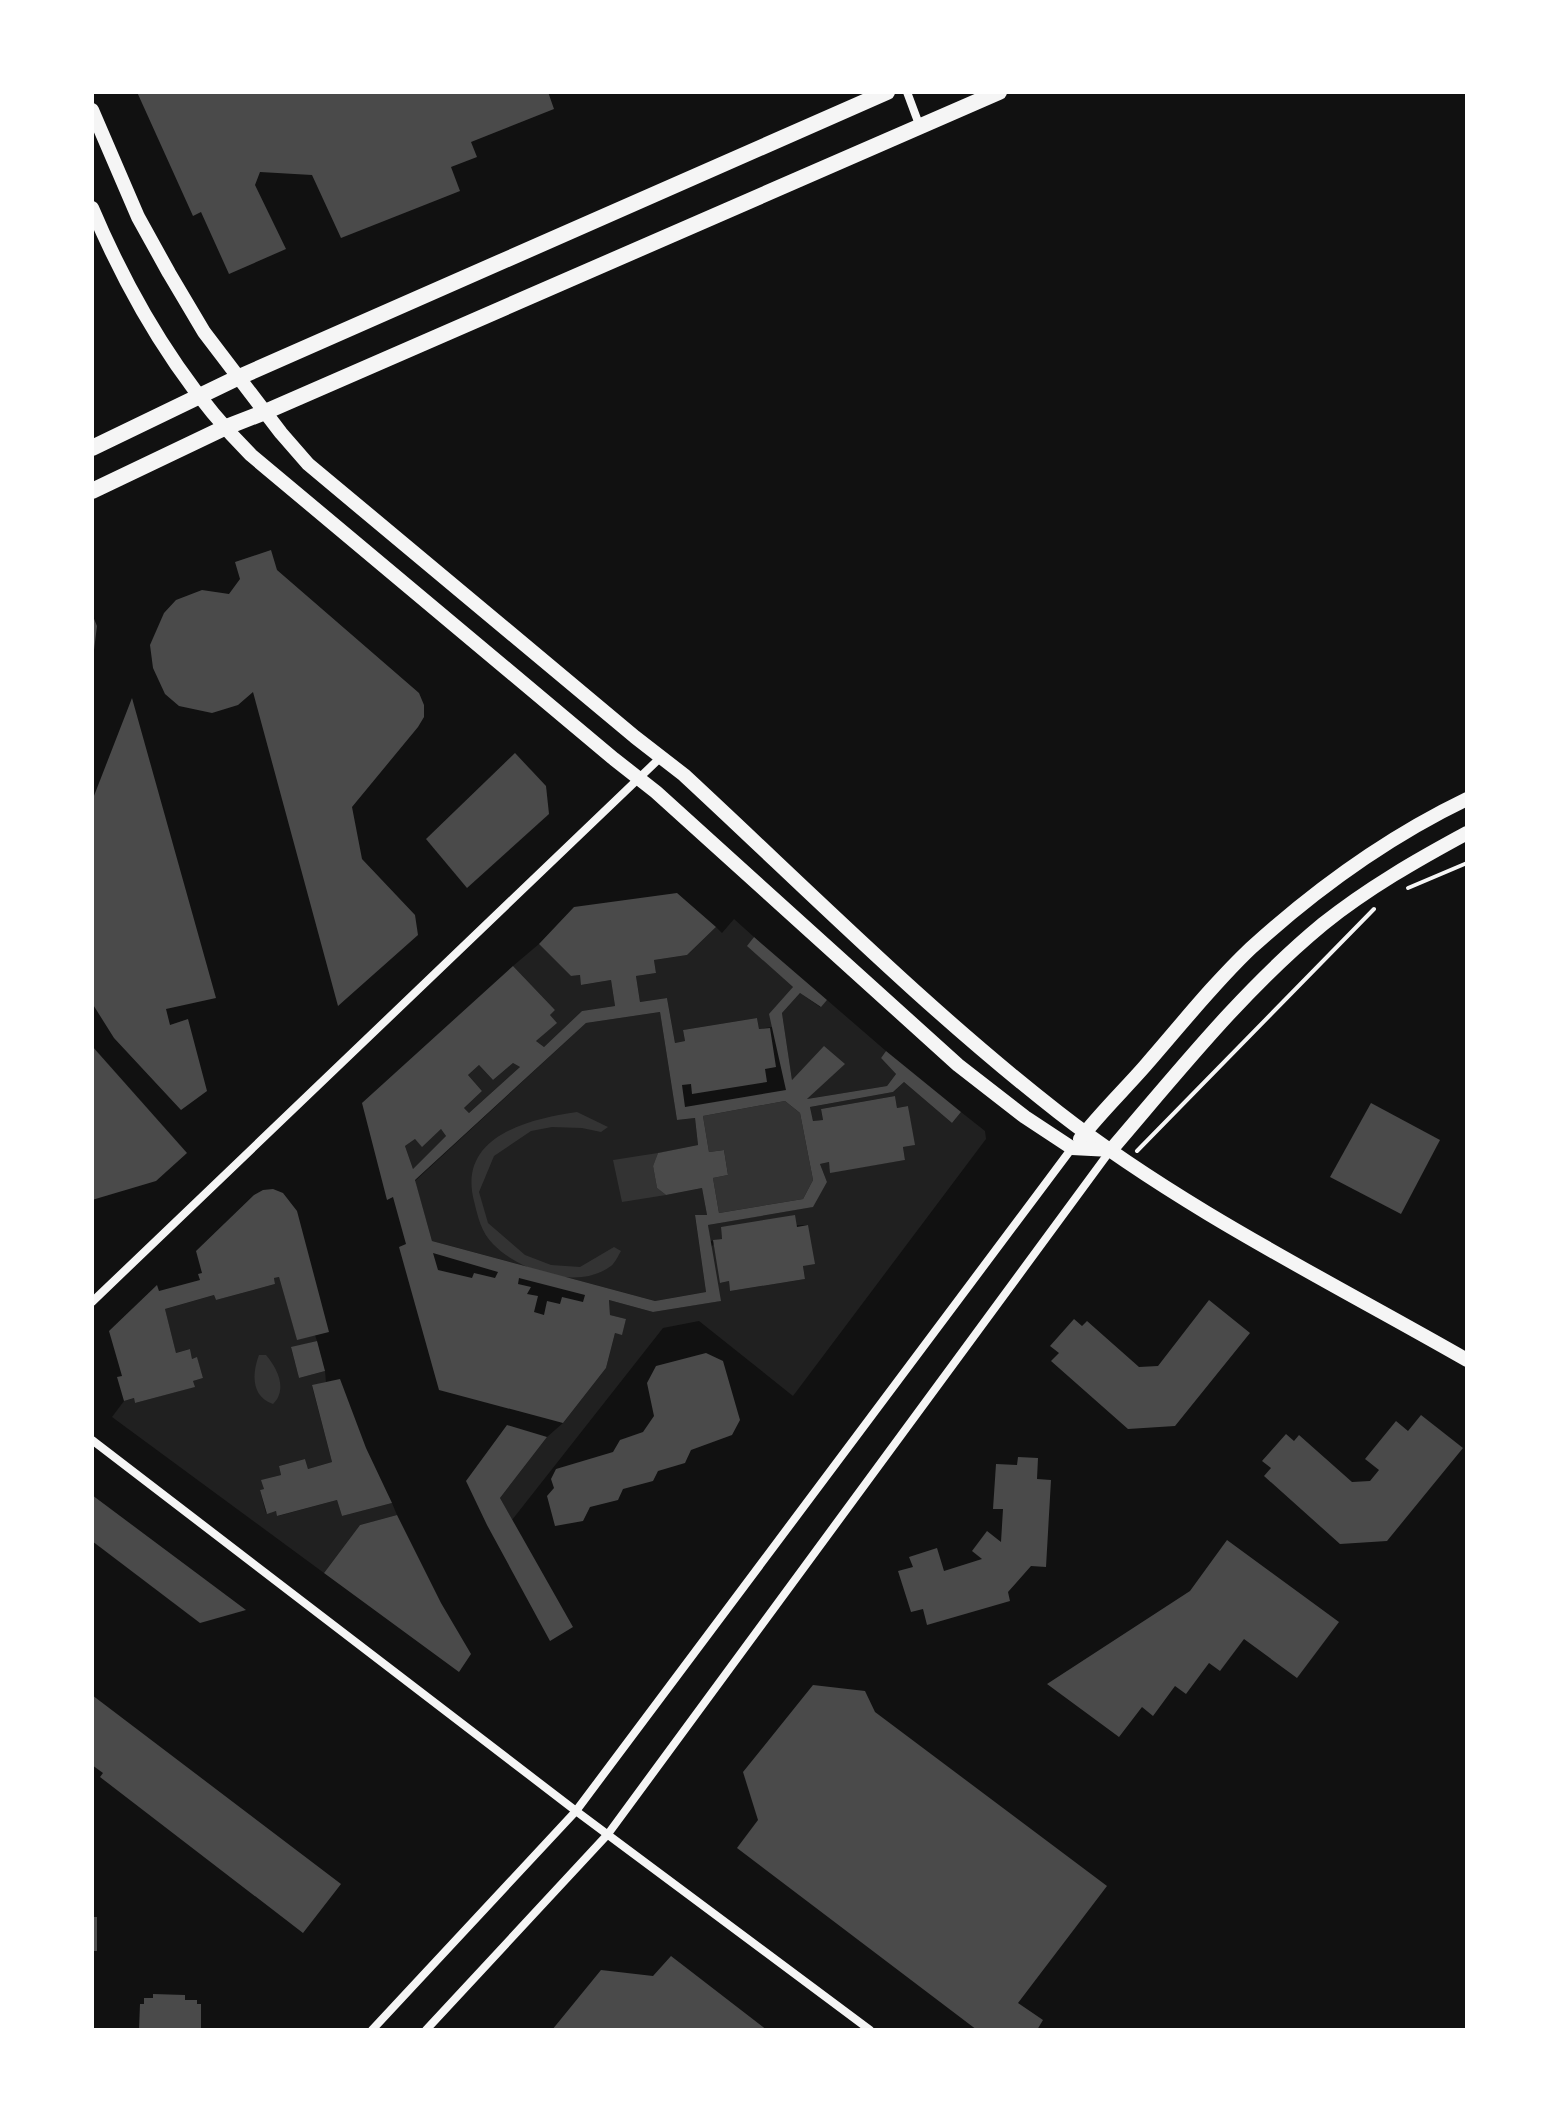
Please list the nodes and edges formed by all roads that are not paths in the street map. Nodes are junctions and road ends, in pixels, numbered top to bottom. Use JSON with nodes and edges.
{"nodes":[{"id":1,"x":887,"y":92,"type":"edge"},
{"id":2,"x":907,"y":92,"type":"edge"},
{"id":3,"x":999,"y":92,"type":"edge"},
{"id":4,"x":92,"y":110,"type":"edge"},
{"id":5,"x":920,"y":127,"type":"junction"},
{"id":6,"x":92,"y":208,"type":"edge"},
{"id":7,"x":237,"y":378,"type":"junction"},
{"id":8,"x":198,"y":397,"type":"junction"},
{"id":9,"x":265,"y":412,"type":"junction"},
{"id":10,"x":224,"y":428,"type":"junction"},
{"id":11,"x":92,"y":448,"type":"edge"},
{"id":12,"x":92,"y":491,"type":"edge"},
{"id":13,"x":661,"y":757,"type":"junction"},
{"id":14,"x":640,"y":779,"type":"junction"},
{"id":15,"x":1467,"y":799,"type":"edge"},
{"id":16,"x":1467,"y":833,"type":"edge"},
{"id":17,"x":1086,"y":1131,"type":"junction"},
{"id":18,"x":1072,"y":1148,"type":"junction"},
{"id":19,"x":1111,"y":1150,"type":"junction"},
{"id":20,"x":92,"y":1302,"type":"edge"},
{"id":21,"x":1467,"y":1360,"type":"edge"},
{"id":22,"x":92,"y":1440,"type":"edge"},
{"id":23,"x":576,"y":1811,"type":"junction"},
{"id":24,"x":608,"y":1834,"type":"junction"},
{"id":25,"x":372,"y":2030,"type":"edge"},
{"id":26,"x":426,"y":2030,"type":"edge"},
{"id":27,"x":870,"y":2030,"type":"edge"}],
"edges":[{"from":1,"to":7,"type":"main road"},
{"from":2,"to":5,"type":"street"},
{"from":3,"to":5,"type":"main road"},
{"from":4,"to":7,"type":"street"},
{"from":5,"to":9,"type":"main road"},
{"from":6,"to":8,"type":"street"},
{"from":7,"to":8,"type":"main road"},
{"from":7,"to":9,"type":"street"},
{"from":8,"to":10,"type":"street"},
{"from":8,"to":11,"type":"main road"},
{"from":9,"to":10,"type":"main road"},
{"from":9,"to":13,"type":"street"},
{"from":10,"to":12,"type":"main road"},
{"from":10,"to":14,"type":"street"},
{"from":13,"to":14,"type":"street"},
{"from":13,"to":17,"type":"street"},
{"from":14,"to":18,"type":"street"},
{"from":14,"to":20,"type":"street"},
{"from":15,"to":17,"type":"street"},
{"from":16,"to":19,"type":"street"},
{"from":17,"to":18,"type":"street"},
{"from":17,"to":19,"type":"street"},
{"from":18,"to":19,"type":"street"},
{"from":18,"to":23,"type":"street"},
{"from":19,"to":21,"type":"street"},
{"from":19,"to":24,"type":"street"},
{"from":22,"to":23,"type":"street"},
{"from":23,"to":24,"type":"street"},
{"from":23,"to":25,"type":"street"},
{"from":24,"to":26,"type":"street"},
{"from":24,"to":27,"type":"street"}]}
